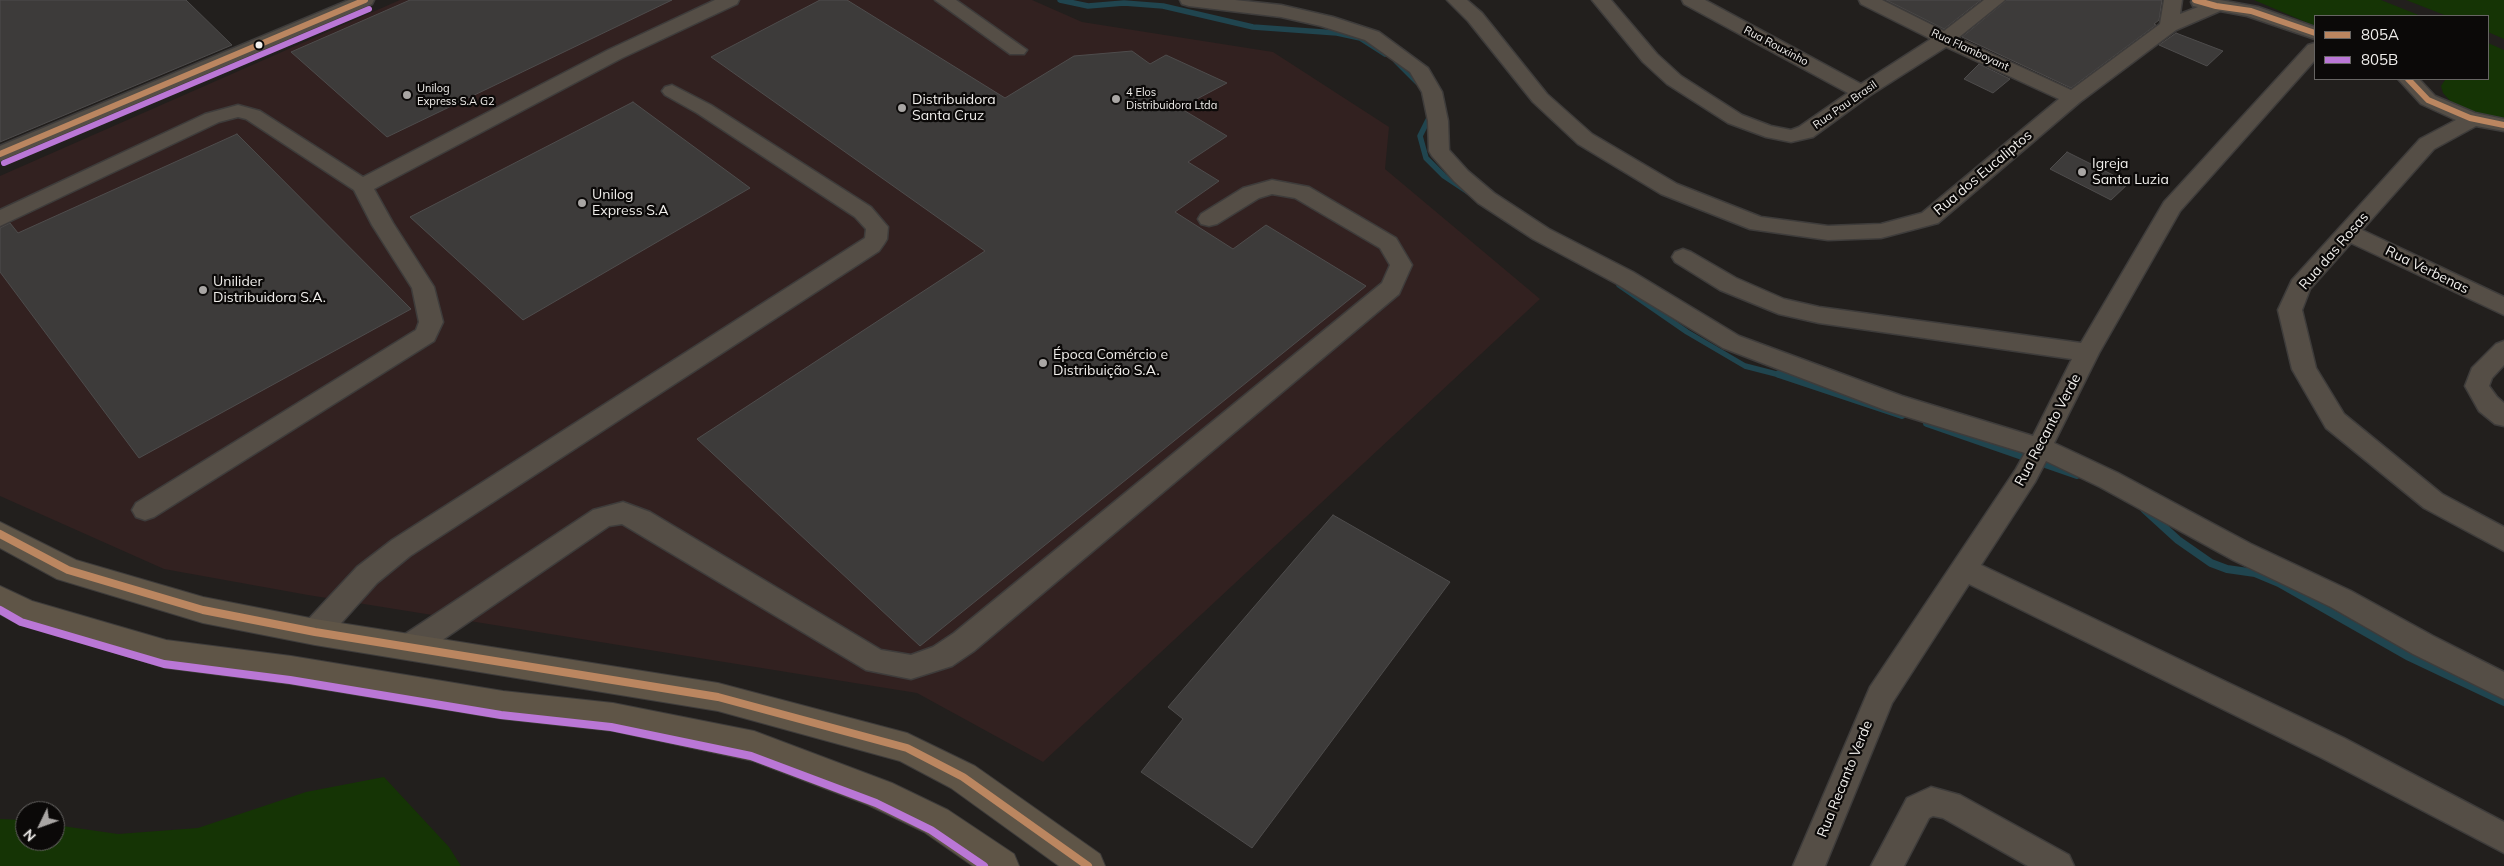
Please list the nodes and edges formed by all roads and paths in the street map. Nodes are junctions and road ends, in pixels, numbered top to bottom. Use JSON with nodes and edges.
{"nodes":[{"id":1,"x":365,"y":0,"type":"edge"},
{"id":2,"x":730,"y":0,"type":"edge"},
{"id":3,"x":944,"y":0,"type":"edge"},
{"id":4,"x":1189,"y":0,"type":"edge"},
{"id":5,"x":1456,"y":0,"type":"edge"},
{"id":6,"x":1601,"y":0,"type":"edge"},
{"id":7,"x":1691,"y":0,"type":"edge"},
{"id":8,"x":1868,"y":0,"type":"edge"},
{"id":9,"x":1996,"y":0,"type":"edge"},
{"id":10,"x":2172,"y":0,"type":"edge"},
{"id":11,"x":2195,"y":0,"type":"edge"},
{"id":12,"x":2216,"y":6,"type":"junction"},
{"id":13,"x":2169,"y":26,"type":"junction"},
{"id":14,"x":2314,"y":33,"type":"edge"},
{"id":15,"x":1946,"y":39,"type":"junction"},
{"id":16,"x":1017,"y":50,"type":"dead end"},
{"id":17,"x":2314,"y":50,"type":"edge"},
{"id":18,"x":2409,"y":80,"type":"edge"},
{"id":19,"x":672,"y":91,"type":"dead end"},
{"id":20,"x":1862,"y":92,"type":"junction"},
{"id":21,"x":2073,"y":98,"type":"junction"},
{"id":22,"x":2428,"y":100,"type":"junction"},
{"id":23,"x":2473,"y":119,"type":"junction"},
{"id":24,"x":2504,"y":125,"type":"edge"},
{"id":25,"x":2428,"y":144,"type":"junction"},
{"id":26,"x":0,"y":154,"type":"edge"},
{"id":27,"x":362,"y":186,"type":"junction"},
{"id":28,"x":0,"y":219,"type":"edge"},
{"id":29,"x":1209,"y":219,"type":"dead end"},
{"id":30,"x":2349,"y":233,"type":"junction"},
{"id":31,"x":1683,"y":257,"type":"dead end"},
{"id":32,"x":2504,"y":308,"type":"edge"},
{"id":33,"x":2504,"y":350,"type":"edge"},
{"id":34,"x":2087,"y":353,"type":"junction"},
{"id":35,"x":2504,"y":417,"type":"edge"},
{"id":36,"x":2035,"y":460,"type":"junction"},
{"id":37,"x":146,"y":510,"type":"dead end"},
{"id":38,"x":0,"y":534,"type":"edge"},
{"id":39,"x":2504,"y":540,"type":"edge"},
{"id":40,"x":1964,"y":569,"type":"junction"},
{"id":41,"x":0,"y":600,"type":"edge"},
{"id":42,"x":315,"y":632,"type":"junction"},
{"id":43,"x":409,"y":647,"type":"junction"},
{"id":44,"x":2504,"y":686,"type":"edge"},
{"id":45,"x":2504,"y":838,"type":"edge"},
{"id":46,"x":1002,"y":866,"type":"edge"},
{"id":47,"x":1088,"y":866,"type":"edge"},
{"id":48,"x":1809,"y":866,"type":"edge"},
{"id":49,"x":1887,"y":866,"type":"edge"},
{"id":50,"x":2058,"y":866,"type":"edge"}],
"edges":[{"from":1,"to":26,"type":"street"},
{"from":2,"to":27,"type":"street"},
{"from":3,"to":16,"type":"street"},
{"from":4,"to":36,"type":"street"},
{"from":5,"to":21,"type":"street","name":"Rua dos Eucaliptos"},
{"from":6,"to":20,"type":"street","name":"Rua Pau Brasil"},
{"from":7,"to":20,"type":"street","name":"Rua Rouxinho"},
{"from":8,"to":15,"type":"street","name":"Rua Flamboyant"},
{"from":9,"to":15,"type":"street","name":"Rua Pau Brasil"},
{"from":10,"to":13,"type":"street"},
{"from":11,"to":12,"type":"street"},
{"from":12,"to":13,"type":"street","name":"Rua dos Eucaliptos"},
{"from":12,"to":14,"type":"street"},
{"from":13,"to":21,"type":"street","name":"Rua dos Eucaliptos"},
{"from":15,"to":20,"type":"street","name":"Rua Pau Brasil"},
{"from":15,"to":21,"type":"street","name":"Rua Flamboyant"},
{"from":17,"to":34,"type":"street","name":"Rua Recanto Verde"},
{"from":18,"to":22,"type":"street"},
{"from":19,"to":42,"type":"street"},
{"from":22,"to":23,"type":"street"},
{"from":22,"to":25,"type":"street"},
{"from":23,"to":24,"type":"street"},
{"from":23,"to":25,"type":"street","name":"Rua das Rosas"},
{"from":25,"to":30,"type":"street","name":"Rua das Rosas"},
{"from":27,"to":28,"type":"street"},
{"from":27,"to":37,"type":"street"},
{"from":29,"to":43,"type":"street"},
{"from":30,"to":32,"type":"street","name":"Rua Verbenas"},
{"from":30,"to":39,"type":"street","name":"Rua das Rosas"},
{"from":31,"to":34,"type":"street"},
{"from":33,"to":35,"type":"street"},
{"from":34,"to":36,"type":"street","name":"Rua Recanto Verde"},
{"from":36,"to":40,"type":"street","name":"Rua Recanto Verde"},
{"from":36,"to":44,"type":"street"},
{"from":38,"to":42,"type":"main road"},
{"from":40,"to":45,"type":"street"},
{"from":40,"to":48,"type":"street","name":"Rua Recanto Verde"},
{"from":41,"to":46,"type":"main road"},
{"from":42,"to":43,"type":"main road"},
{"from":43,"to":47,"type":"main road"},
{"from":49,"to":50,"type":"street"}]}
